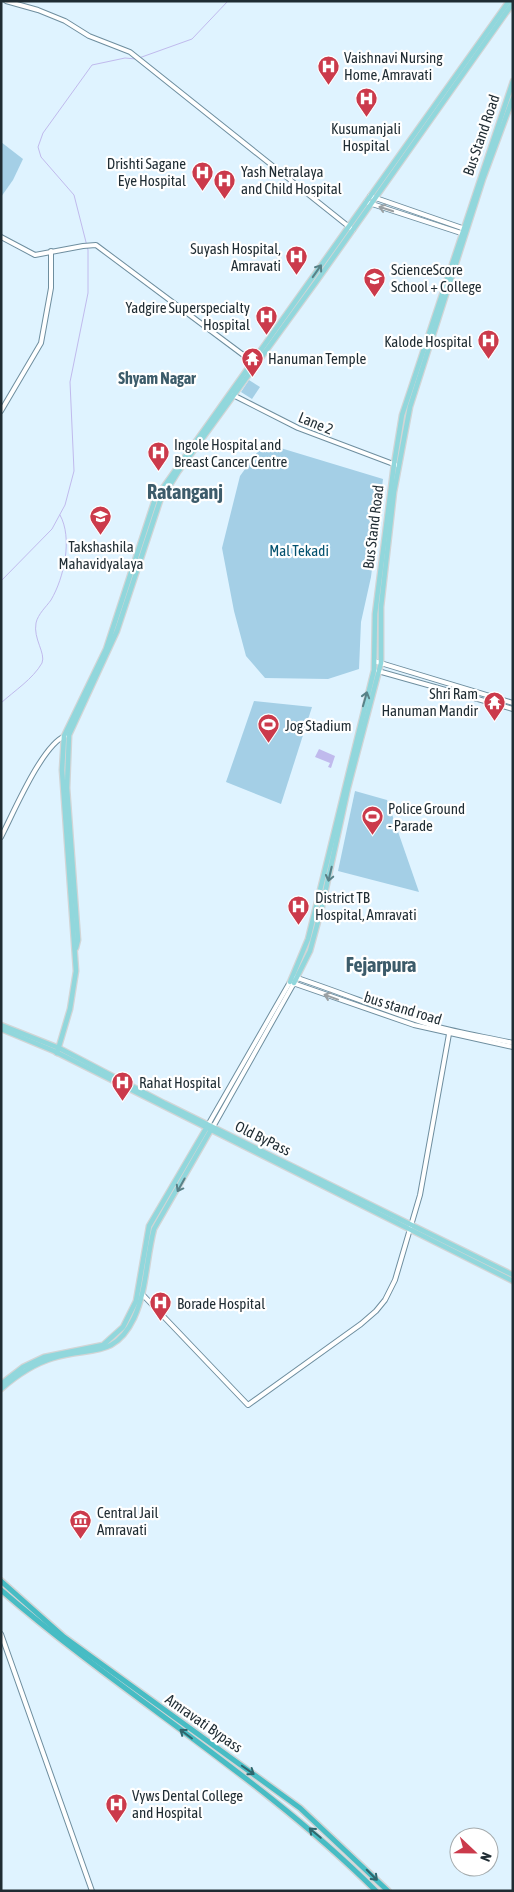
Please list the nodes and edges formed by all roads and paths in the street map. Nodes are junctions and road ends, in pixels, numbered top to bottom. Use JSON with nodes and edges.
{"nodes":[{"id":1,"x":6,"y":1,"type":"edge"},
{"id":2,"x":509,"y":1,"type":"edge"},
{"id":3,"x":513,"y":3,"type":"edge"},
{"id":4,"x":513,"y":81,"type":"edge"},
{"id":5,"x":513,"y":98,"type":"edge"},
{"id":6,"x":373,"y":197,"type":"junction"},
{"id":7,"x":368,"y":203,"type":"junction"},
{"id":8,"x":418,"y":212,"type":"junction"},
{"id":9,"x":416,"y":219,"type":"junction"},
{"id":10,"x":351,"y":228,"type":"junction"},
{"id":11,"x":464,"y":231,"type":"junction"},
{"id":12,"x":1,"y":237,"type":"edge"},
{"id":13,"x":51,"y":251,"type":"junction"},
{"id":14,"x":254,"y":363,"type":"junction"},
{"id":15,"x":231,"y":394,"type":"junction"},
{"id":16,"x":1,"y":411,"type":"edge"},
{"id":17,"x":396,"y":464,"type":"junction"},
{"id":18,"x":374,"y":661,"type":"junction"},
{"id":19,"x":381,"y":663,"type":"junction"},
{"id":20,"x":376,"y":670,"type":"junction"},
{"id":21,"x":513,"y":703,"type":"edge"},
{"id":22,"x":513,"y":709,"type":"edge"},
{"id":23,"x":67,"y":736,"type":"junction"},
{"id":24,"x":1,"y":837,"type":"edge"},
{"id":25,"x":294,"y":977,"type":"junction"},
{"id":26,"x":292,"y":983,"type":"junction"},
{"id":27,"x":1,"y":1025,"type":"edge"},
{"id":28,"x":1,"y":1029,"type":"edge"},
{"id":29,"x":449,"y":1034,"type":"junction"},
{"id":30,"x":513,"y":1043,"type":"edge"},
{"id":31,"x":513,"y":1047,"type":"edge"},
{"id":32,"x":58,"y":1050,"type":"junction"},
{"id":33,"x":209,"y":1127,"type":"junction"},
{"id":34,"x":411,"y":1229,"type":"junction"},
{"id":35,"x":513,"y":1275,"type":"edge"},
{"id":36,"x":513,"y":1281,"type":"edge"},
{"id":37,"x":142,"y":1294,"type":"junction"},
{"id":38,"x":1,"y":1384,"type":"edge"},
{"id":39,"x":1,"y":1389,"type":"edge"},
{"id":40,"x":1,"y":1581,"type":"edge"},
{"id":41,"x":1,"y":1590,"type":"edge"},
{"id":42,"x":1,"y":1634,"type":"edge"},
{"id":43,"x":92,"y":1891,"type":"edge"},
{"id":44,"x":376,"y":1891,"type":"edge"},
{"id":45,"x":388,"y":1891,"type":"edge"}],
"edges":[{"from":1,"to":10,"type":"street"},
{"from":2,"to":6,"type":"main road"},
{"from":3,"to":6,"type":"main road"},
{"from":4,"to":11,"type":"main road","name":"Bus Stand Road"},
{"from":5,"to":11,"type":"main road","name":"Bus Stand Road"},
{"from":6,"to":7,"type":"main road"},
{"from":6,"to":8,"type":"street"},
{"from":9,"to":7,"type":"street","one_way":true},
{"from":7,"to":10,"type":"main road"},
{"from":8,"to":9,"type":"street"},
{"from":8,"to":11,"type":"street"},
{"from":9,"to":11,"type":"street"},
{"from":10,"to":14,"type":"main road"},
{"from":11,"to":17,"type":"main road","name":"Bus Stand Road"},
{"from":12,"to":13,"type":"street"},
{"from":13,"to":14,"type":"street"},
{"from":13,"to":16,"type":"street"},
{"from":14,"to":15,"type":"main road"},
{"from":15,"to":17,"type":"street","name":"Lane 2"},
{"from":15,"to":23,"type":"main road"},
{"from":17,"to":18,"type":"main road","name":"Bus Stand Road"},
{"from":17,"to":19,"type":"main road","name":"Bus Stand Road"},
{"from":18,"to":19,"type":"street"},
{"from":18,"to":20,"type":"main road","name":"Bus Stand Road"},
{"from":19,"to":20,"type":"main road","name":"Bus Stand Road"},
{"from":19,"to":21,"type":"street"},
{"from":20,"to":22,"type":"street"},
{"from":20,"to":25,"type":"main road","name":"Bus Stand Road"},
{"from":23,"to":24,"type":"street"},
{"from":23,"to":32,"type":"main road"},
{"from":25,"to":26,"type":"main road","name":"Bus Stand Road"},
{"from":25,"to":30,"type":"street","name":"bus stand road"},
{"from":29,"to":26,"type":"street","name":"bus stand road","one_way":true},
{"from":26,"to":33,"type":"street"},
{"from":27,"to":32,"type":"main road","name":"Old ByPass"},
{"from":28,"to":32,"type":"main road"},
{"from":29,"to":31,"type":"street","name":"bus stand road"},
{"from":29,"to":34,"type":"street"},
{"from":32,"to":33,"type":"main road","name":"Old ByPass"},
{"from":33,"to":34,"type":"main road","name":"Old ByPass"},
{"from":33,"to":37,"type":"main road","one_way":true},
{"from":33,"to":38,"type":"main road"},
{"from":34,"to":35,"type":"main road","name":"Old ByPass"},
{"from":34,"to":36,"type":"main road"},
{"from":34,"to":37,"type":"street"},
{"from":37,"to":39,"type":"main road"},
{"from":40,"to":45,"type":"highway","name":"Amravati Bypass","one_way":true},
{"from":44,"to":41,"type":"highway","name":"Amravati Bypass","one_way":true},
{"from":42,"to":43,"type":"street"}]}
